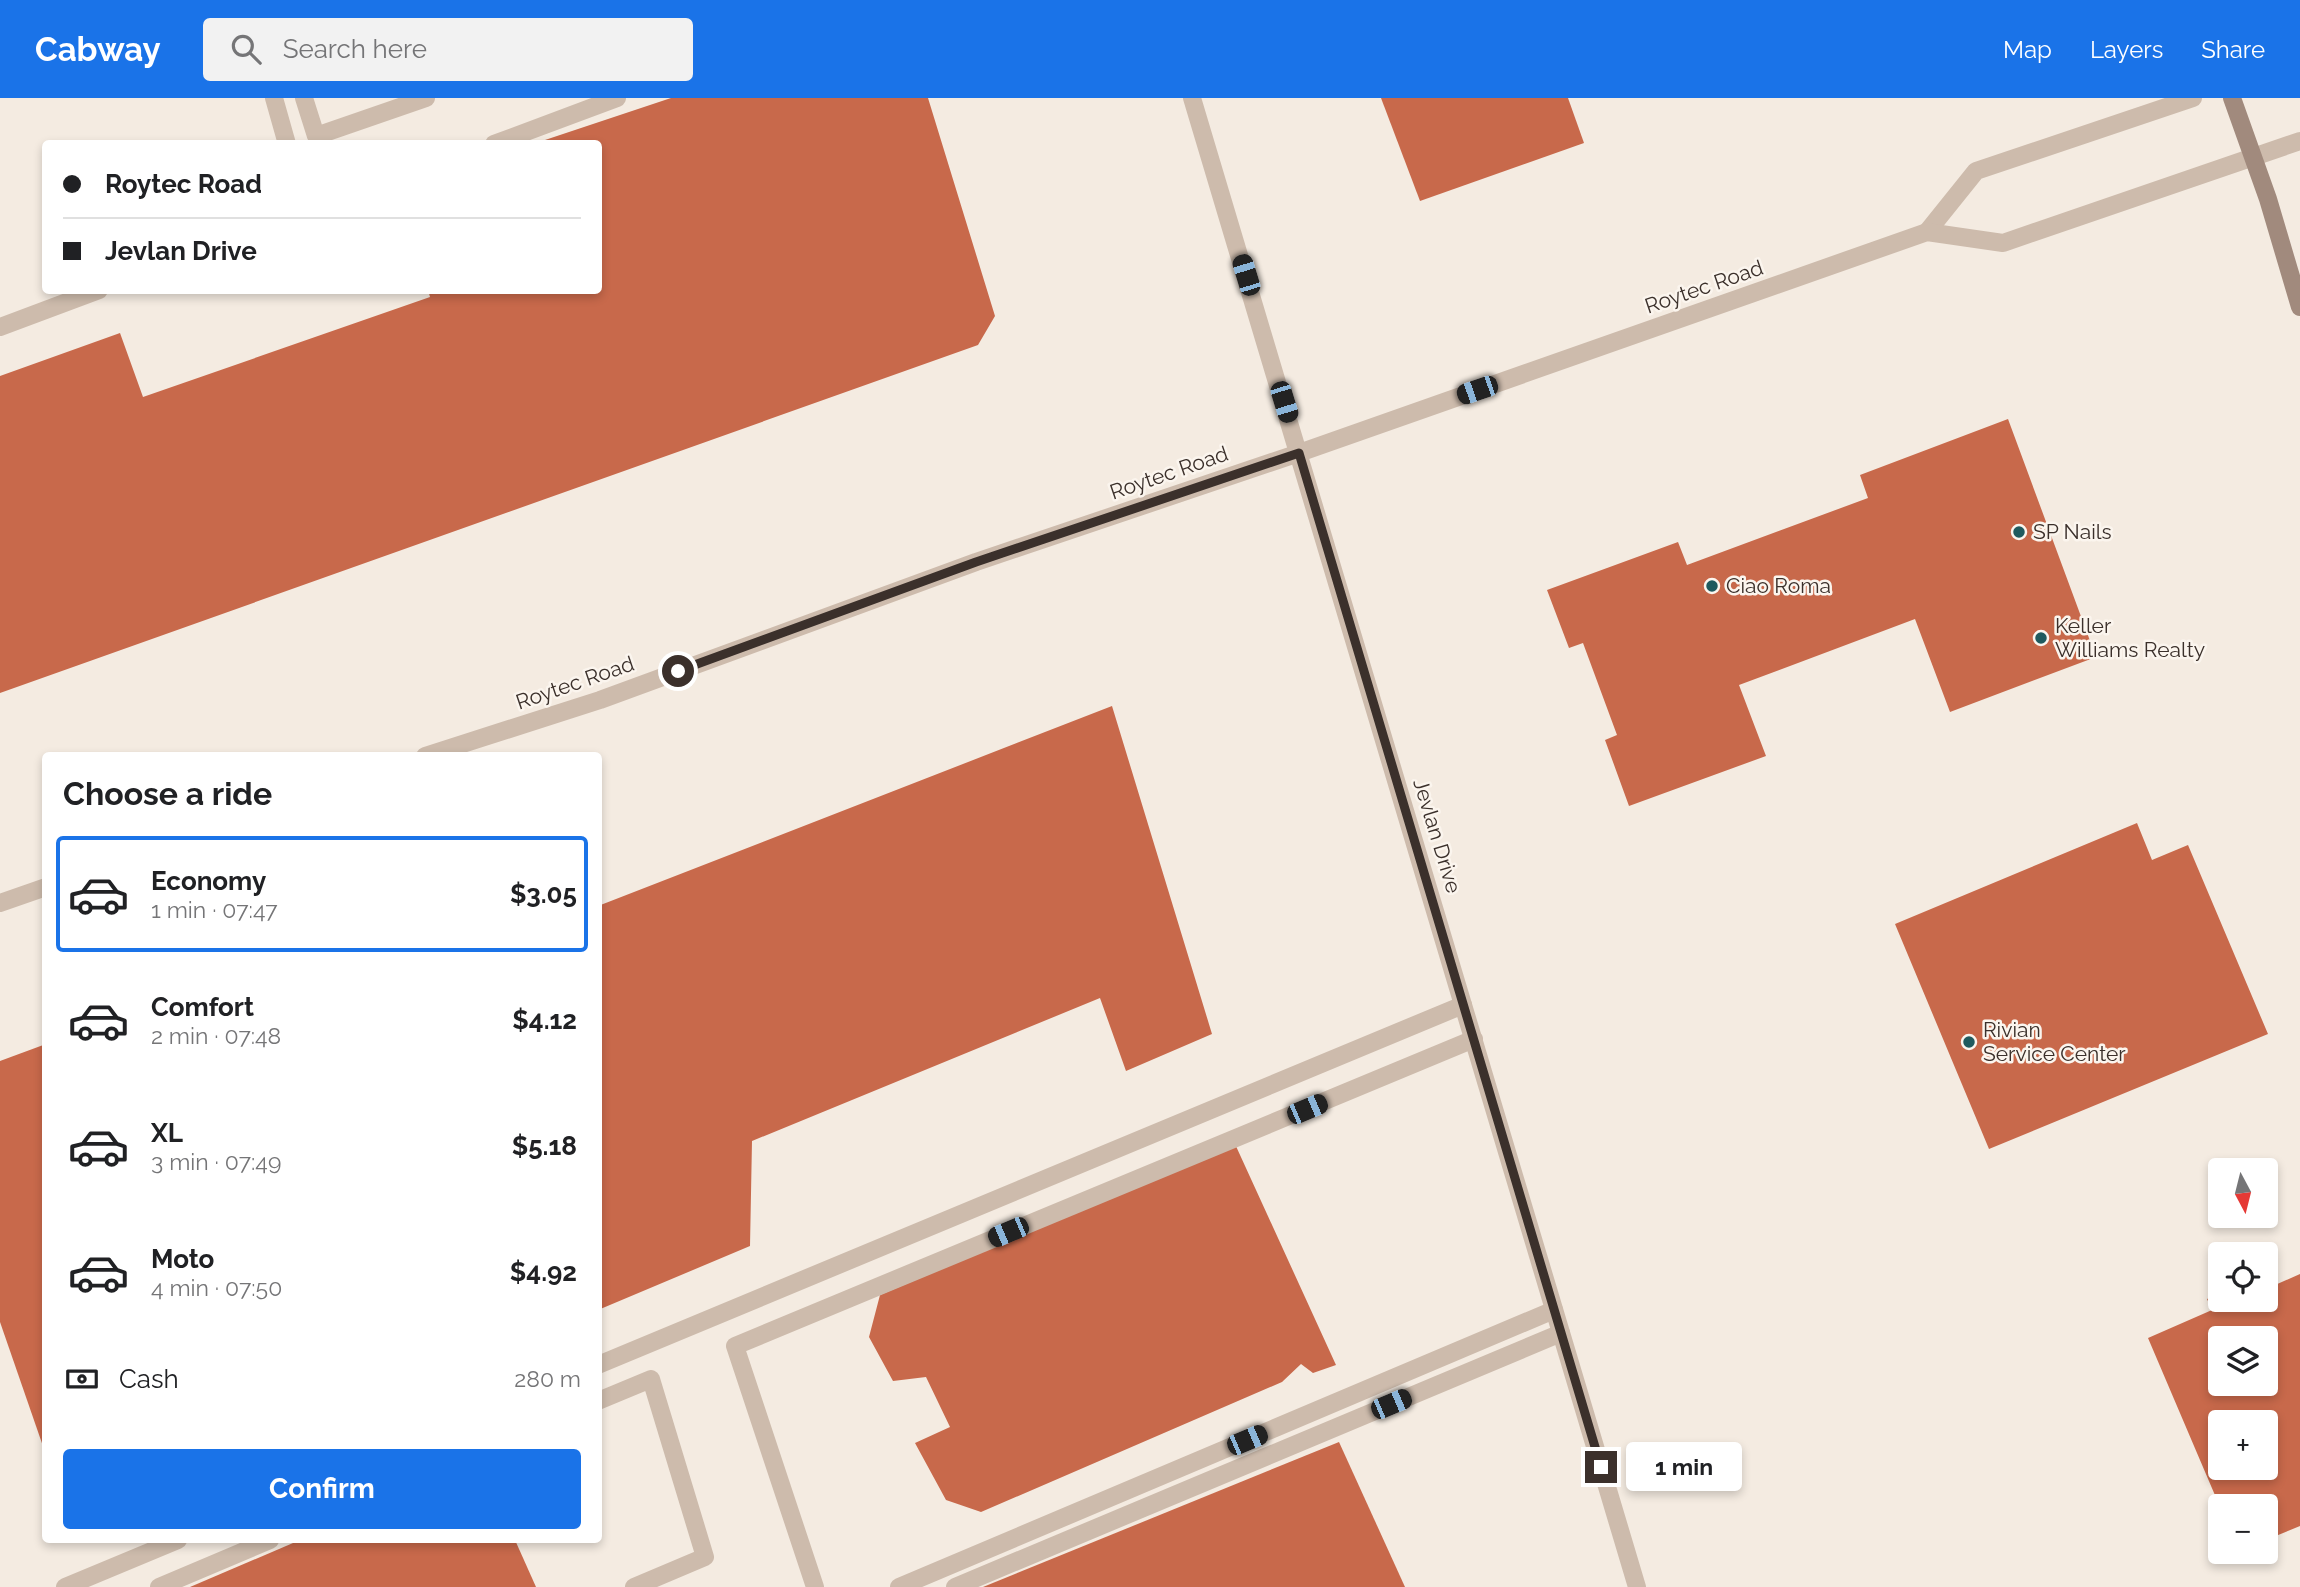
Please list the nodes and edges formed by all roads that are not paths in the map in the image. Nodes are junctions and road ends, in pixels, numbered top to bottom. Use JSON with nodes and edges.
{"nodes":[{"id":1,"x":274,"y":98,"type":"edge"},
{"id":2,"x":304,"y":98,"type":"edge"},
{"id":3,"x":426,"y":98,"type":"edge"},
{"id":4,"x":617,"y":98,"type":"edge"},
{"id":5,"x":1192,"y":98,"type":"edge"},
{"id":6,"x":2193,"y":98,"type":"edge"},
{"id":7,"x":2232,"y":98,"type":"edge"},
{"id":8,"x":286,"y":140,"type":"edge"},
{"id":9,"x":505,"y":140,"type":"edge"},
{"id":10,"x":2300,"y":141,"type":"edge"},
{"id":11,"x":2253,"y":158,"type":"junction"},
{"id":12,"x":1927,"y":232,"type":"junction"},
{"id":13,"x":88,"y":294,"type":"edge"},
{"id":14,"x":2300,"y":307,"type":"edge"},
{"id":15,"x":0,"y":327,"type":"edge"},
{"id":16,"x":1299,"y":453,"type":"junction"},
{"id":17,"x":438,"y":752,"type":"edge"},
{"id":18,"x":42,"y":888,"type":"edge"},
{"id":19,"x":0,"y":902,"type":"edge"},
{"id":20,"x":1463,"y":1005,"type":"junction"},
{"id":21,"x":1474,"y":1040,"type":"junction"},
{"id":22,"x":1554,"y":1310,"type":"junction"},
{"id":23,"x":1561,"y":1333,"type":"junction"},
{"id":24,"x":602,"y":1363,"type":"edge"},
{"id":25,"x":602,"y":1400,"type":"edge"},
{"id":26,"x":171,"y":1543,"type":"edge"},
{"id":27,"x":263,"y":1543,"type":"edge"},
{"id":28,"x":65,"y":1587,"type":"edge"},
{"id":29,"x":159,"y":1587,"type":"edge"},
{"id":30,"x":634,"y":1587,"type":"edge"},
{"id":31,"x":815,"y":1587,"type":"edge"},
{"id":32,"x":899,"y":1587,"type":"edge"},
{"id":33,"x":956,"y":1587,"type":"edge"},
{"id":34,"x":1637,"y":1587,"type":"edge"}],
"edges":[{"from":1,"to":8,"type":"street"},
{"from":2,"to":3,"type":"street"},
{"from":4,"to":9,"type":"street"},
{"from":5,"to":16,"type":"street","name":"Jevlan Drive"},
{"from":6,"to":12,"type":"street"},
{"from":7,"to":11,"type":"main road"},
{"from":10,"to":11,"type":"street","name":"Roytec Road"},
{"from":11,"to":12,"type":"street","name":"Roytec Road"},
{"from":11,"to":14,"type":"main road"},
{"from":12,"to":16,"type":"street","name":"Roytec Road"},
{"from":13,"to":15,"type":"street"},
{"from":16,"to":17,"type":"street","name":"Roytec Road"},
{"from":16,"to":20,"type":"street","name":"Jevlan Drive"},
{"from":18,"to":19,"type":"street"},
{"from":20,"to":21,"type":"street","name":"Jevlan Drive"},
{"from":20,"to":24,"type":"street"},
{"from":21,"to":22,"type":"street","name":"Jevlan Drive"},
{"from":21,"to":31,"type":"street"},
{"from":22,"to":23,"type":"street","name":"Jevlan Drive"},
{"from":22,"to":32,"type":"street"},
{"from":23,"to":33,"type":"street"},
{"from":23,"to":34,"type":"street","name":"Jevlan Drive"},
{"from":25,"to":30,"type":"street"},
{"from":26,"to":28,"type":"street"},
{"from":27,"to":29,"type":"street"}]}
